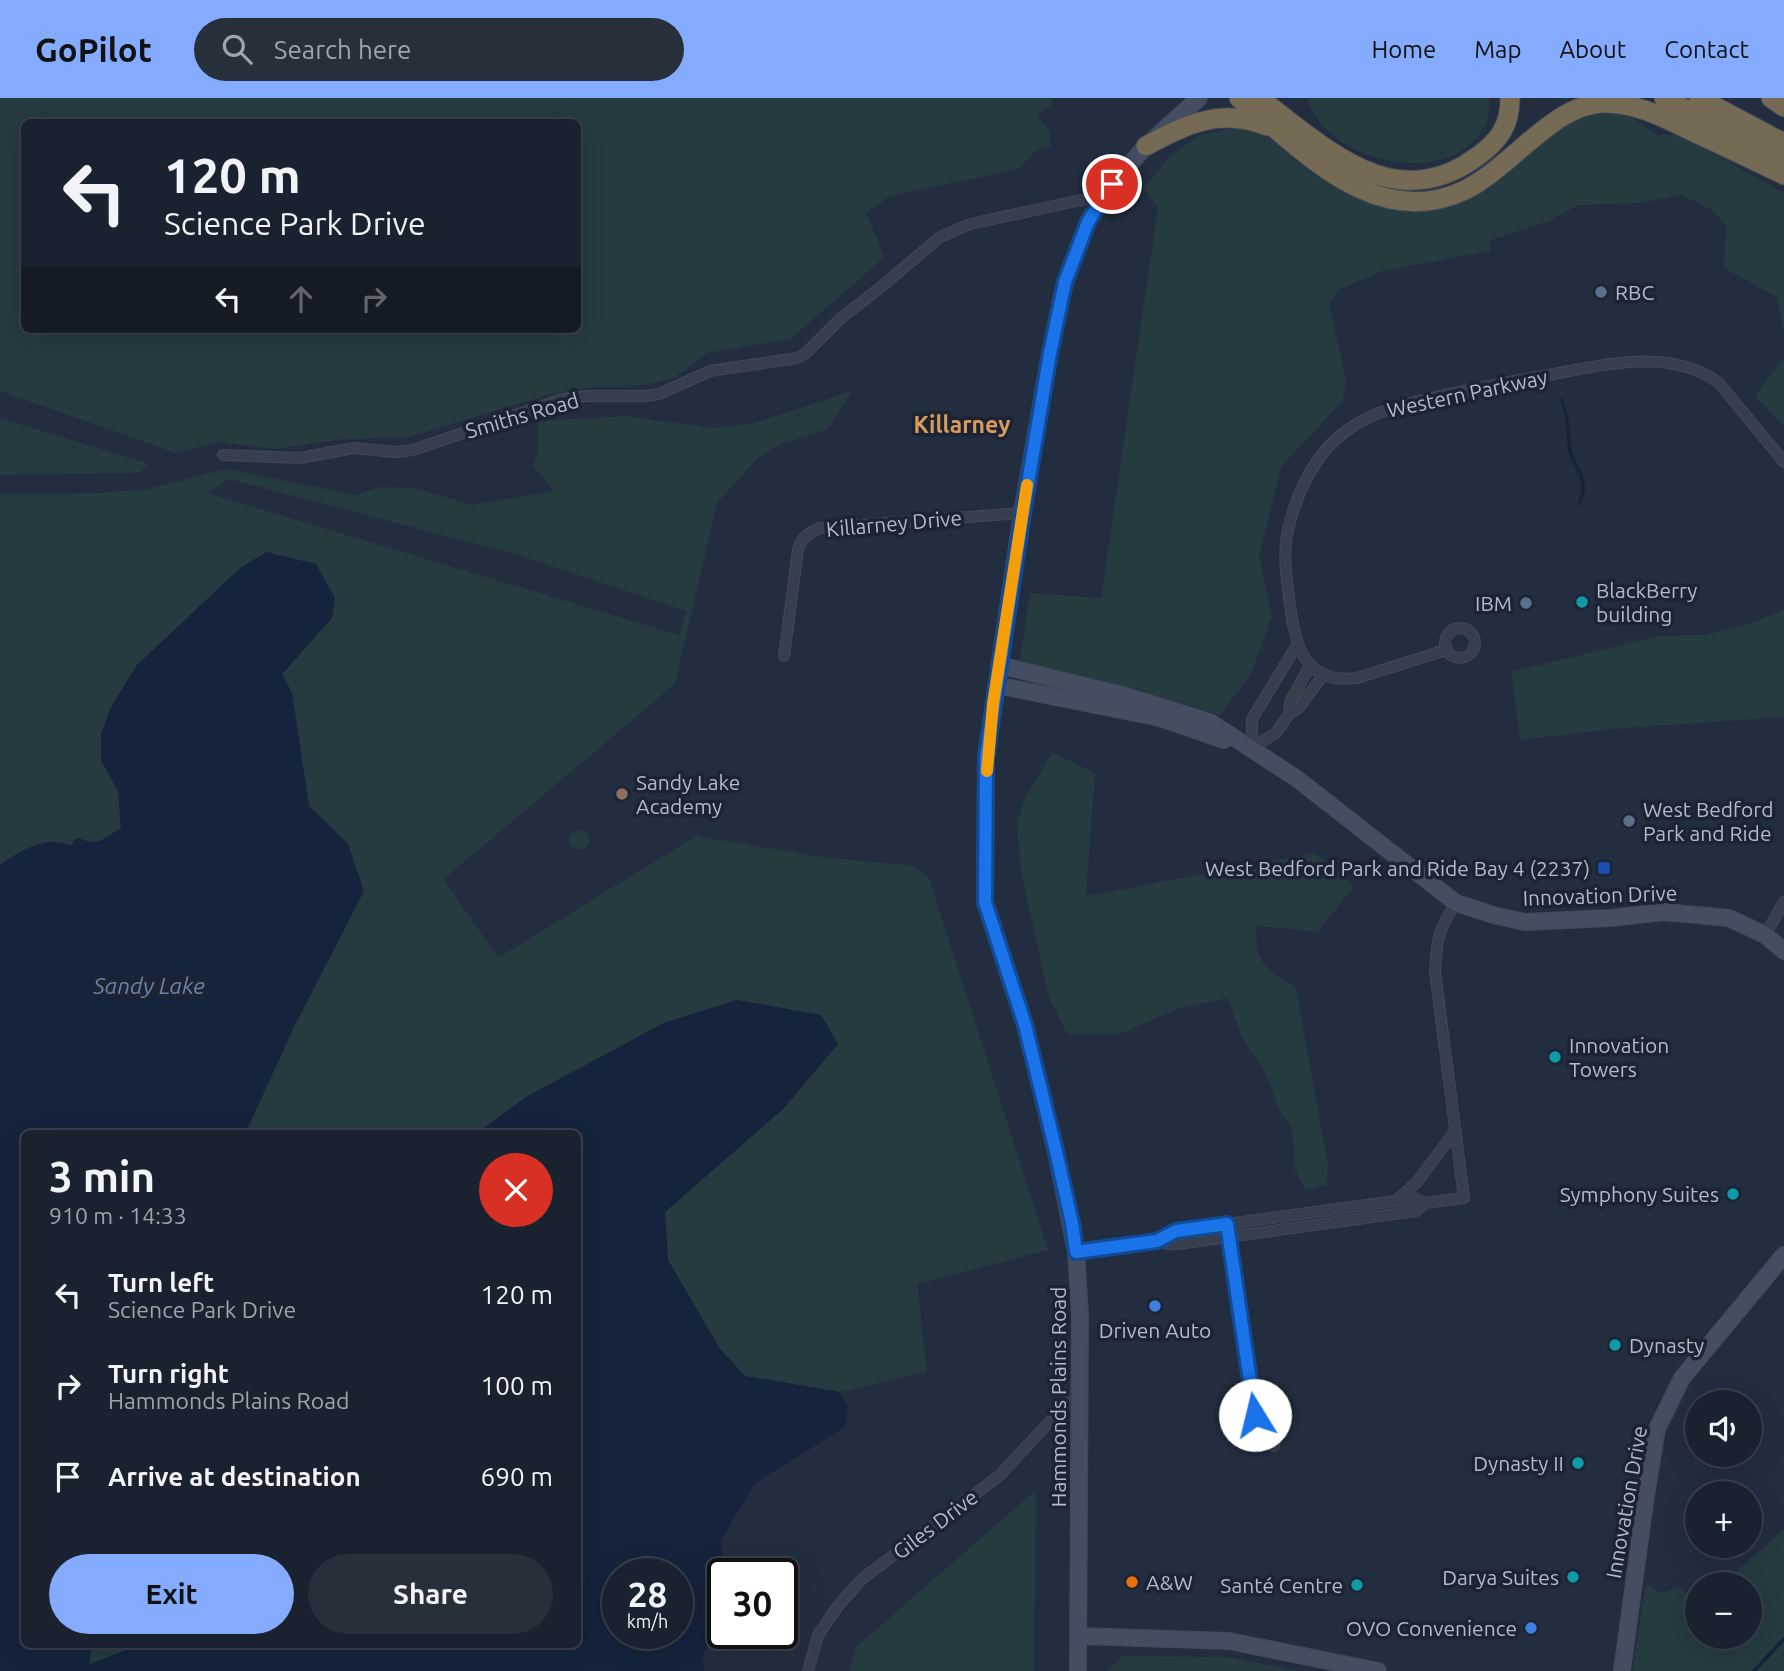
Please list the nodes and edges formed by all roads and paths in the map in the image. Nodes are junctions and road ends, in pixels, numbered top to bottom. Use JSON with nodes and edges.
{"nodes":[{"id":1,"x":1199,"y":98,"type":"edge"},
{"id":2,"x":1239,"y":98,"type":"edge"},
{"id":3,"x":1259,"y":98,"type":"edge"},
{"id":4,"x":1283,"y":98,"type":"edge"},
{"id":5,"x":1510,"y":98,"type":"edge"},
{"id":6,"x":1664,"y":98,"type":"edge"},
{"id":7,"x":1699,"y":98,"type":"edge"},
{"id":8,"x":1771,"y":98,"type":"edge"},
{"id":9,"x":1784,"y":107,"type":"edge"},
{"id":10,"x":1282,"y":133,"type":"junction"},
{"id":11,"x":1784,"y":143,"type":"edge"},
{"id":12,"x":1322,"y":145,"type":"junction"},
{"id":13,"x":1146,"y":146,"type":"junction"},
{"id":14,"x":1784,"y":160,"type":"edge"},
{"id":15,"x":1784,"y":175,"type":"edge"},
{"id":16,"x":1104,"y":195,"type":"junction"},
{"id":17,"x":223,"y":456,"type":"dead end"},
{"id":18,"x":1784,"y":462,"type":"edge"},
{"id":19,"x":1023,"y":513,"type":"junction"},
{"id":20,"x":1297,"y":645,"type":"junction"},
{"id":21,"x":1446,"y":650,"type":"dead end"},
{"id":22,"x":784,"y":656,"type":"dead end"},
{"id":23,"x":999,"y":665,"type":"junction"},
{"id":24,"x":1310,"y":666,"type":"junction"},
{"id":25,"x":1324,"y":674,"type":"junction"},
{"id":26,"x":996,"y":685,"type":"junction"},
{"id":27,"x":1289,"y":714,"type":"junction"},
{"id":28,"x":1252,"y":748,"type":"junction"},
{"id":29,"x":1784,"y":902,"type":"edge"},
{"id":30,"x":1457,"y":903,"type":"junction"},
{"id":31,"x":1765,"y":935,"type":"junction"},
{"id":32,"x":1784,"y":951,"type":"edge"},
{"id":33,"x":1456,"y":1130,"type":"junction"},
{"id":34,"x":1395,"y":1201,"type":"junction"},
{"id":35,"x":1424,"y":1203,"type":"junction"},
{"id":36,"x":1227,"y":1224,"type":"junction"},
{"id":37,"x":1229,"y":1237,"type":"junction"},
{"id":38,"x":1157,"y":1241,"type":"junction"},
{"id":39,"x":1076,"y":1252,"type":"junction"},
{"id":40,"x":1784,"y":1255,"type":"edge"},
{"id":41,"x":1081,"y":1388,"type":"junction"},
{"id":42,"x":1274,"y":1446,"type":"dead end"},
{"id":43,"x":1079,"y":1636,"type":"junction"},
{"id":44,"x":808,"y":1671,"type":"edge"},
{"id":45,"x":1078,"y":1671,"type":"edge"},
{"id":46,"x":1378,"y":1671,"type":"edge"},
{"id":47,"x":1622,"y":1671,"type":"edge"}],
"edges":[{"from":1,"to":13,"type":"street","name":"Hammonds Plains Road"},
{"from":2,"to":10,"type":"highway"},
{"from":3,"to":12,"type":"highway"},
{"from":4,"to":12,"type":"highway"},
{"from":5,"to":12,"type":"highway"},
{"from":6,"to":14,"type":"highway"},
{"from":7,"to":11,"type":"highway"},
{"from":8,"to":9,"type":"highway"},
{"from":10,"to":13,"type":"highway"},
{"from":10,"to":15,"type":"highway"},
{"from":13,"to":16,"type":"street","name":"Hammonds Plains Road"},
{"from":16,"to":17,"type":"street","name":"Smiths Road"},
{"from":16,"to":19,"type":"street","name":"Hammonds Plains Road"},
{"from":18,"to":20,"type":"street","name":"Western Parkway"},
{"from":19,"to":22,"type":"street","name":"Killarney Drive"},
{"from":19,"to":23,"type":"street","name":"Hammonds Plains Road"},
{"from":20,"to":24,"type":"street","name":"Western Parkway"},
{"from":20,"to":28,"type":"street"},
{"from":21,"to":25,"type":"street","name":"Western Parkway"},
{"from":23,"to":26,"type":"street","name":"Hammonds Plains Road"},
{"from":23,"to":28,"type":"street","name":"Innovation Drive"},
{"from":24,"to":25,"type":"street","name":"Western Parkway"},
{"from":24,"to":27,"type":"street"},
{"from":25,"to":27,"type":"street"},
{"from":26,"to":28,"type":"street","name":"Innovation Drive"},
{"from":26,"to":39,"type":"street","name":"Hammonds Plains Road"},
{"from":27,"to":28,"type":"street"},
{"from":28,"to":30,"type":"street","name":"Innovation Drive"},
{"from":29,"to":31,"type":"street"},
{"from":30,"to":31,"type":"street","name":"Innovation Drive"},
{"from":30,"to":33,"type":"street"},
{"from":31,"to":32,"type":"street","name":"Innovation Drive"},
{"from":33,"to":34,"type":"street"},
{"from":33,"to":35,"type":"street"},
{"from":34,"to":35,"type":"street"},
{"from":34,"to":36,"type":"street"},
{"from":35,"to":37,"type":"street"},
{"from":36,"to":37,"type":"street"},
{"from":36,"to":38,"type":"street"},
{"from":37,"to":38,"type":"street"},
{"from":37,"to":42,"type":"street"},
{"from":38,"to":39,"type":"street"},
{"from":39,"to":41,"type":"street","name":"Hammonds Plains Road"},
{"from":40,"to":47,"type":"street","name":"Innovation Drive"},
{"from":41,"to":43,"type":"street","name":"Hammonds Plains Road"},
{"from":41,"to":44,"type":"street","name":"Giles Drive"},
{"from":43,"to":45,"type":"street","name":"Hammonds Plains Road"},
{"from":43,"to":46,"type":"street"}]}
